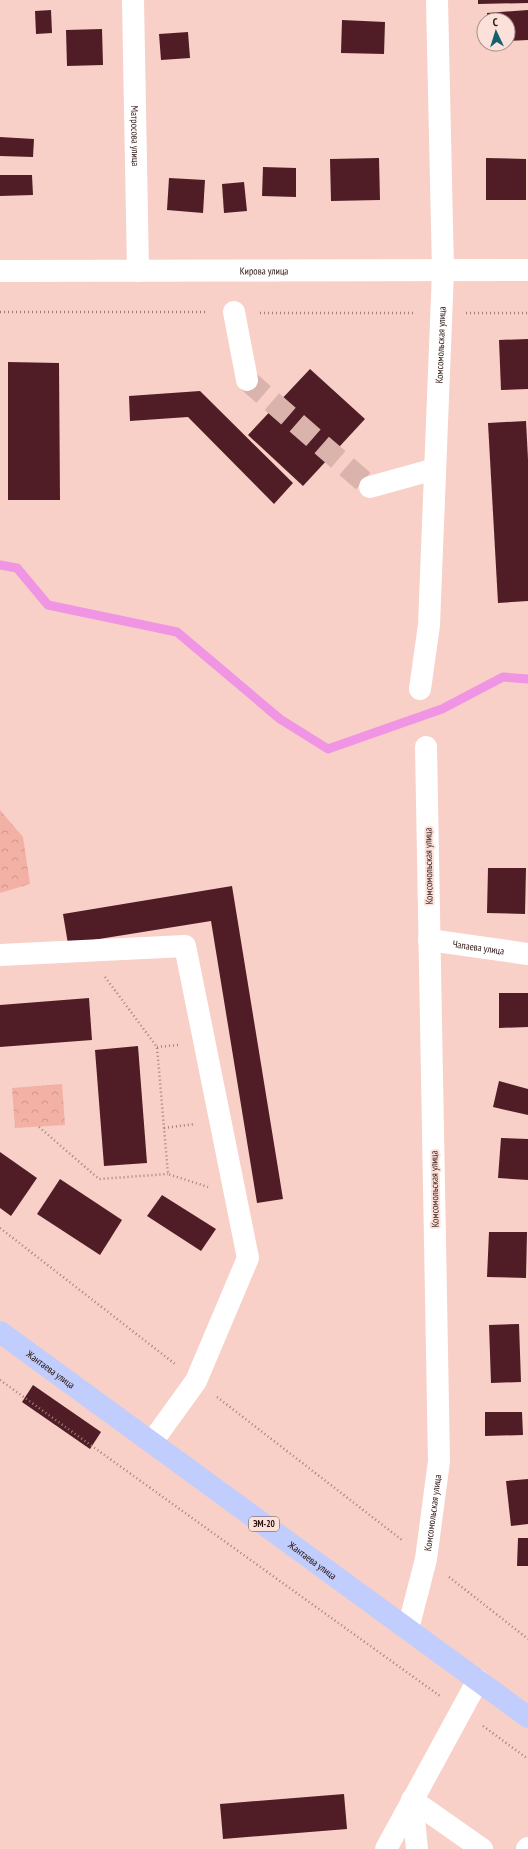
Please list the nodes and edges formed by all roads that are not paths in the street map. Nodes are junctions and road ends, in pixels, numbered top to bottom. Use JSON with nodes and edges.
{"nodes":[{"id":1,"x":133,"y":0,"type":"edge"},
{"id":2,"x":437,"y":0,"type":"edge"},
{"id":3,"x":528,"y":270,"type":"edge"},
{"id":4,"x":0,"y":271,"type":"edge"},
{"id":5,"x":138,"y":271,"type":"junction"},
{"id":6,"x":443,"y":271,"type":"junction"},
{"id":7,"x":234,"y":312,"type":"road end"},
{"id":8,"x":247,"y":380,"type":"tunnel mouth"},
{"id":9,"x":435,"y":469,"type":"junction"},
{"id":10,"x":370,"y":487,"type":"dead end"},
{"id":11,"x":420,"y":689,"type":"dead end"},
{"id":12,"x":426,"y":747,"type":"dead end"},
{"id":13,"x":429,"y":940,"type":"junction"},
{"id":14,"x":528,"y":954,"type":"edge"},
{"id":15,"x":0,"y":955,"type":"edge"},
{"id":16,"x":0,"y":1332,"type":"edge"},
{"id":17,"x":152,"y":1442,"type":"junction"},
{"id":18,"x":408,"y":1629,"type":"junction"},
{"id":19,"x":478,"y":1680,"type":"junction"},
{"id":20,"x":528,"y":1717,"type":"edge"},
{"id":21,"x":412,"y":1800,"type":"junction"},
{"id":22,"x":386,"y":1849,"type":"edge"},
{"id":23,"x":417,"y":1849,"type":"edge"},
{"id":24,"x":482,"y":1849,"type":"edge"}],
"edges":[{"from":1,"to":5,"type":"street","name":"Матросова улица"},
{"from":2,"to":6,"type":"street","name":"Комсомольская улица"},
{"from":3,"to":6,"type":"street","name":"Кирова улица"},
{"from":4,"to":5,"type":"street","name":"Кирова улица"},
{"from":5,"to":6,"type":"street","name":"Кирова улица"},
{"from":6,"to":9,"type":"street","name":"Комсомольская улица"},
{"from":7,"to":8,"type":"street"},
{"from":9,"to":10,"type":"street"},
{"from":9,"to":11,"type":"street","name":"Комсомольская улица"},
{"from":12,"to":13,"type":"street","name":"Комсомольская улица"},
{"from":13,"to":14,"type":"street","name":"Чапаева улица"},
{"from":13,"to":18,"type":"street","name":"Комсомольская улица"},
{"from":15,"to":17,"type":"street"},
{"from":16,"to":17,"type":"main road","name":"Жантаева улица","number":"ЭМ-20"},
{"from":17,"to":18,"type":"main road","name":"Жантаева улица","number":"ЭМ-20"},
{"from":18,"to":19,"type":"main road","name":"Жантаева улица","number":"ЭМ-20"},
{"from":19,"to":20,"type":"main road","name":"Жантаева улица","number":"ЭМ-20"},
{"from":19,"to":21,"type":"street"},
{"from":21,"to":22,"type":"street"},
{"from":21,"to":23,"type":"street"},
{"from":21,"to":24,"type":"street"}]}
